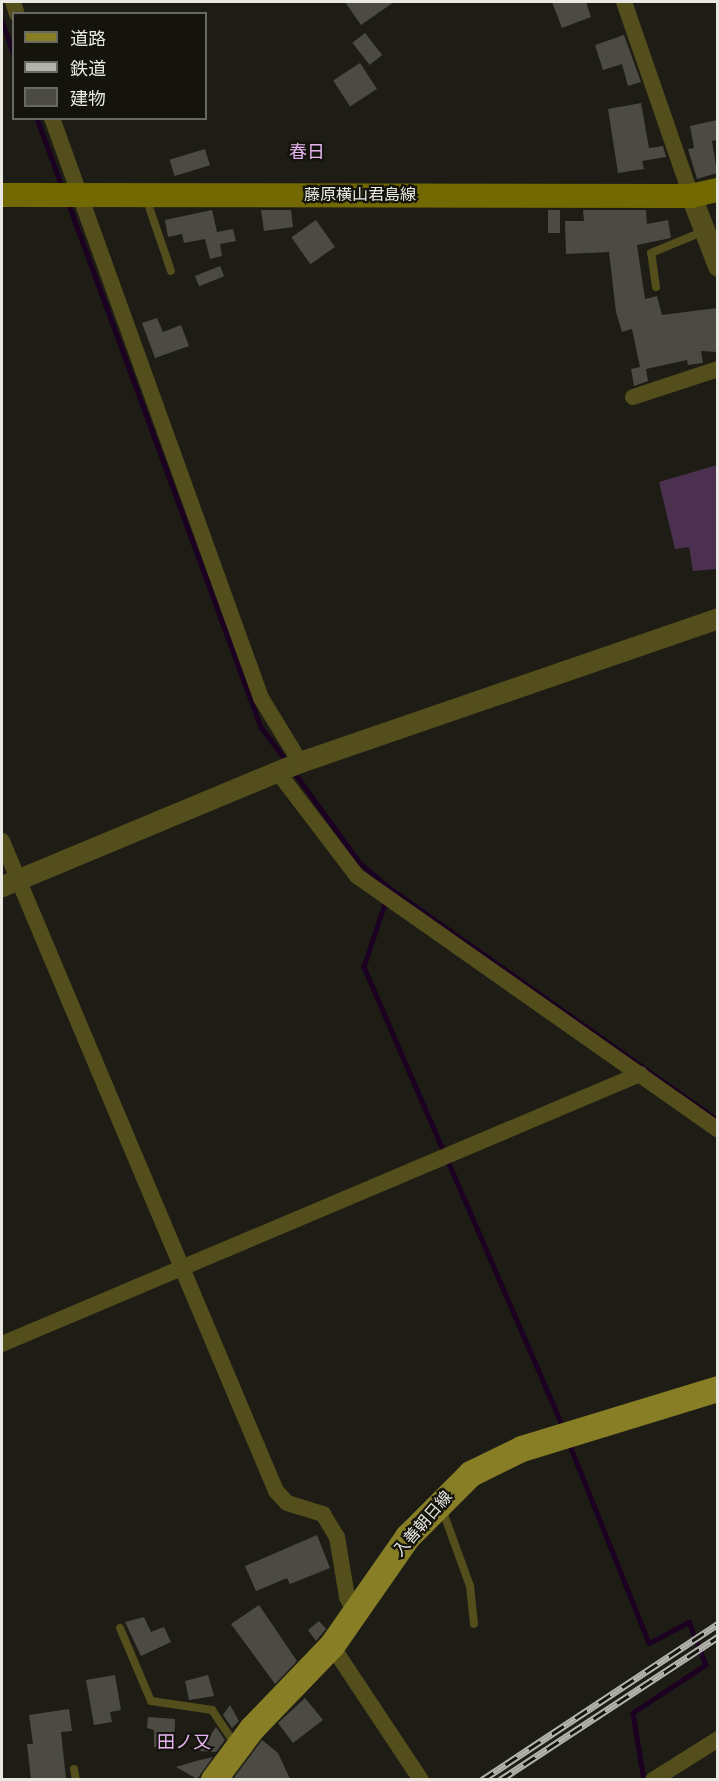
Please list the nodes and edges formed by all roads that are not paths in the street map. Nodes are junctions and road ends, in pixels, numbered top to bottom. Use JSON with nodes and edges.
{"nodes":[{"id":1,"x":624,"y":2,"type":"edge"},
{"id":2,"x":53,"y":120,"type":"edge"},
{"id":3,"x":717,"y":190,"type":"edge"},
{"id":4,"x":2,"y":195,"type":"edge"},
{"id":5,"x":77,"y":195,"type":"junction"},
{"id":6,"x":145,"y":195,"type":"junction"},
{"id":7,"x":691,"y":196,"type":"junction"},
{"id":8,"x":704,"y":231,"type":"junction"},
{"id":9,"x":717,"y":266,"type":"edge"},
{"id":10,"x":171,"y":271,"type":"dead end"},
{"id":11,"x":656,"y":287,"type":"dead end"},
{"id":12,"x":717,"y":369,"type":"edge"},
{"id":13,"x":633,"y":397,"type":"dead end"},
{"id":14,"x":717,"y":618,"type":"edge"},
{"id":15,"x":300,"y":762,"type":"junction"},
{"id":16,"x":277,"y":771,"type":"junction"},
{"id":17,"x":2,"y":842,"type":"edge"},
{"id":18,"x":10,"y":883,"type":"edge"},
{"id":19,"x":639,"y":1074,"type":"junction"},
{"id":20,"x":717,"y":1130,"type":"edge"},
{"id":21,"x":182,"y":1267,"type":"junction"},
{"id":22,"x":2,"y":1344,"type":"edge"},
{"id":23,"x":717,"y":1389,"type":"edge"},
{"id":24,"x":440,"y":1503,"type":"junction"},
{"id":25,"x":354,"y":1611,"type":"junction"},
{"id":26,"x":474,"y":1624,"type":"dead end"},
{"id":27,"x":120,"y":1628,"type":"dead end"},
{"id":28,"x":332,"y":1646,"type":"junction"},
{"id":29,"x":717,"y":1739,"type":"edge"},
{"id":30,"x":237,"y":1747,"type":"junction"},
{"id":31,"x":74,"y":1769,"type":"dead end"},
{"id":32,"x":76,"y":1779,"type":"edge"},
{"id":33,"x":214,"y":1779,"type":"edge"},
{"id":34,"x":421,"y":1779,"type":"edge"},
{"id":35,"x":653,"y":1779,"type":"edge"}],
"edges":[{"from":1,"to":7,"type":"street"},
{"from":2,"to":5,"type":"street"},
{"from":3,"to":7,"type":"main road","name":"藤原横山君島線"},
{"from":4,"to":5,"type":"main road","name":"藤原横山君島線"},
{"from":5,"to":6,"type":"main road","name":"藤原横山君島線"},
{"from":5,"to":15,"type":"street"},
{"from":6,"to":7,"type":"main road","name":"藤原横山君島線"},
{"from":6,"to":10,"type":"lane"},
{"from":7,"to":8,"type":"street"},
{"from":8,"to":9,"type":"street"},
{"from":8,"to":11,"type":"lane"},
{"from":12,"to":13,"type":"street"},
{"from":14,"to":15,"type":"street"},
{"from":15,"to":16,"type":"street"},
{"from":16,"to":18,"type":"street"},
{"from":16,"to":19,"type":"street"},
{"from":17,"to":18,"type":"street"},
{"from":18,"to":21,"type":"street"},
{"from":19,"to":20,"type":"street"},
{"from":19,"to":21,"type":"street"},
{"from":21,"to":22,"type":"street"},
{"from":21,"to":25,"type":"street"},
{"from":23,"to":24,"type":"main road","name":"入善朝日線"},
{"from":24,"to":25,"type":"main road","name":"入善朝日線"},
{"from":24,"to":26,"type":"lane"},
{"from":25,"to":28,"type":"main road","name":"入善朝日線"},
{"from":27,"to":30,"type":"lane"},
{"from":28,"to":30,"type":"main road","name":"入善朝日線"},
{"from":28,"to":34,"type":"street"},
{"from":29,"to":35,"type":"street"},
{"from":30,"to":33,"type":"main road","name":"入善朝日線"},
{"from":31,"to":32,"type":"lane"}]}
